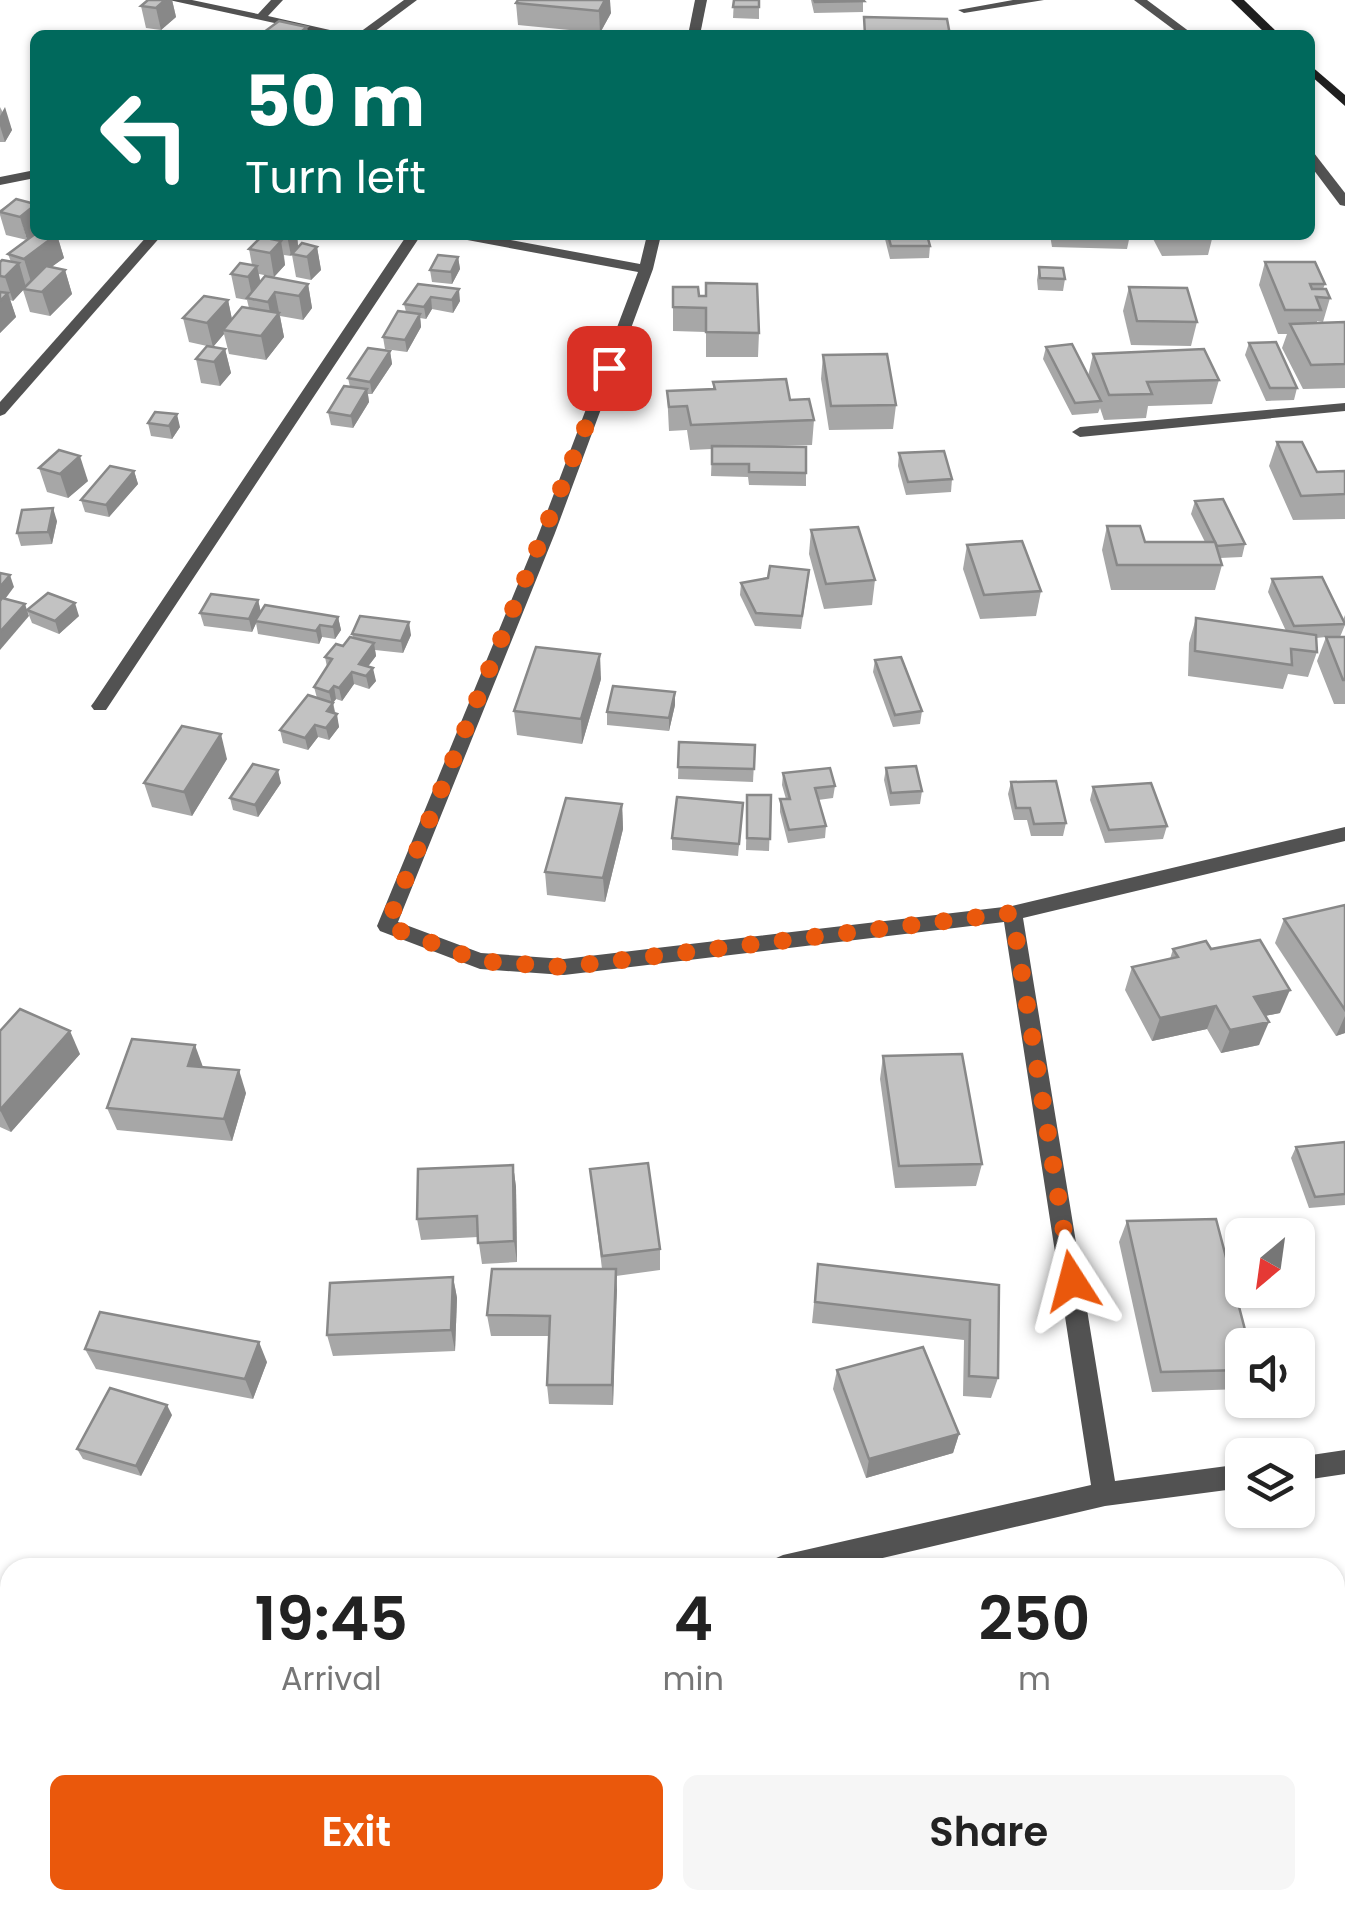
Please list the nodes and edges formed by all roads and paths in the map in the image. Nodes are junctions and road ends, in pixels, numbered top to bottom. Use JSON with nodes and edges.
{"nodes":[{"id":1,"x":174,"y":0,"type":"edge"},
{"id":2,"x":278,"y":0,"type":"edge"},
{"id":3,"x":411,"y":0,"type":"edge"},
{"id":4,"x":700,"y":0,"type":"edge"},
{"id":5,"x":1038,"y":0,"type":"edge"},
{"id":6,"x":1140,"y":0,"type":"edge"},
{"id":7,"x":1237,"y":0,"type":"edge"},
{"id":8,"x":964,"y":10,"type":"dead end"},
{"id":9,"x":260,"y":18,"type":"junction"},
{"id":10,"x":321,"y":30,"type":"edge"},
{"id":11,"x":369,"y":30,"type":"edge"},
{"id":12,"x":695,"y":30,"type":"edge"},
{"id":13,"x":1181,"y":30,"type":"edge"},
{"id":14,"x":1269,"y":30,"type":"edge"},
{"id":15,"x":1315,"y":74,"type":"edge"},
{"id":16,"x":1345,"y":102,"type":"edge"},
{"id":17,"x":1315,"y":163,"type":"edge"},
{"id":18,"x":30,"y":175,"type":"edge"},
{"id":19,"x":0,"y":181,"type":"edge"},
{"id":20,"x":1345,"y":202,"type":"edge"},
{"id":21,"x":150,"y":240,"type":"edge"},
{"id":22,"x":411,"y":240,"type":"edge"},
{"id":23,"x":489,"y":240,"type":"edge"},
{"id":24,"x":653,"y":240,"type":"edge"},
{"id":25,"x":646,"y":269,"type":"junction"},
{"id":26,"x":1345,"y":406,"type":"edge"},
{"id":27,"x":0,"y":411,"type":"edge"},
{"id":28,"x":1080,"y":432,"type":"dead end"},
{"id":29,"x":100,"y":706,"type":"dead end"},
{"id":30,"x":1345,"y":834,"type":"edge"},
{"id":31,"x":1012,"y":913,"type":"junction"},
{"id":32,"x":1345,"y":1462,"type":"edge"},
{"id":33,"x":1315,"y":1466,"type":"edge"},
{"id":34,"x":1225,"y":1478,"type":"edge"},
{"id":35,"x":1105,"y":1494,"type":"junction"},
{"id":36,"x":827,"y":1558,"type":"edge"}],
"edges":[{"from":1,"to":9,"type":"street"},
{"from":2,"to":9,"type":"street"},
{"from":3,"to":11,"type":"street"},
{"from":4,"to":12,"type":"street"},
{"from":5,"to":8,"type":"street"},
{"from":6,"to":13,"type":"street"},
{"from":7,"to":14,"type":"main road"},
{"from":9,"to":10,"type":"street"},
{"from":15,"to":16,"type":"main road"},
{"from":17,"to":20,"type":"street"},
{"from":18,"to":19,"type":"street"},
{"from":21,"to":27,"type":"street"},
{"from":22,"to":29,"type":"street"},
{"from":23,"to":25,"type":"street"},
{"from":24,"to":25,"type":"street"},
{"from":25,"to":31,"type":"street"},
{"from":26,"to":28,"type":"street"},
{"from":30,"to":31,"type":"street"},
{"from":31,"to":35,"type":"street"},
{"from":32,"to":33,"type":"street"},
{"from":34,"to":35,"type":"street"},
{"from":35,"to":36,"type":"street"}]}
